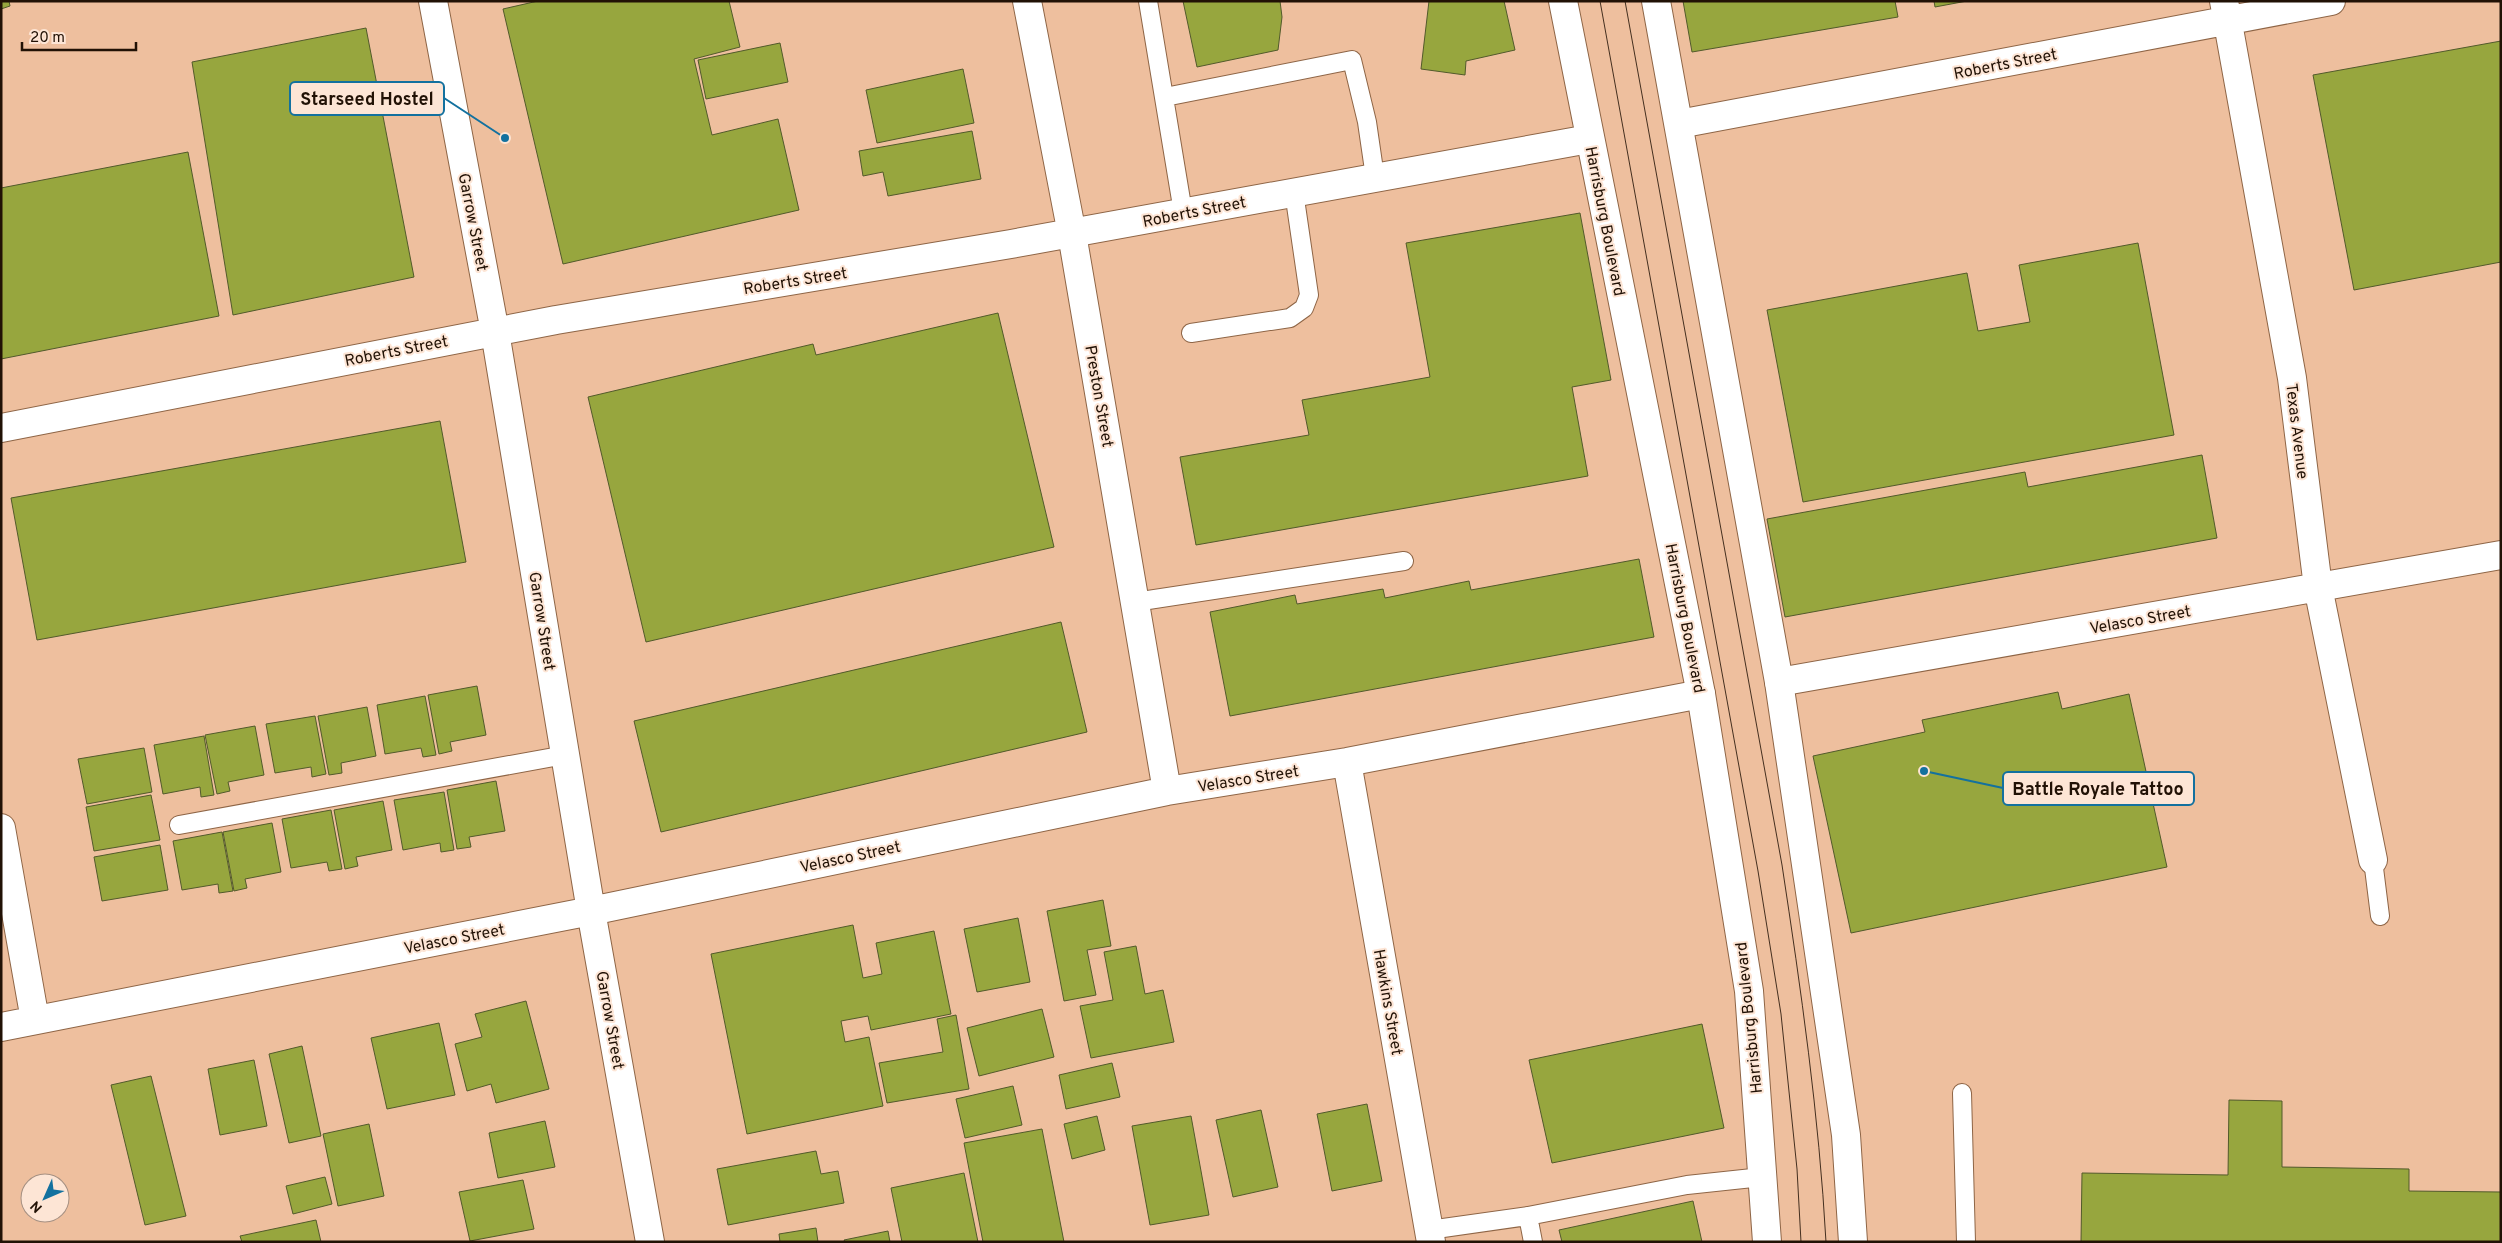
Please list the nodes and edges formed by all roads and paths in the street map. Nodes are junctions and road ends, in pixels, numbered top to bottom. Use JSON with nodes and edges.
{"nodes":[{"id":1,"x":433,"y":1,"type":"edge"},
{"id":2,"x":1027,"y":1,"type":"edge"},
{"id":3,"x":1148,"y":1,"type":"edge"},
{"id":4,"x":1563,"y":1,"type":"edge"},
{"id":5,"x":1656,"y":1,"type":"edge"},
{"id":6,"x":2331,"y":1,"type":"edge"},
{"id":7,"x":2226,"y":11,"type":"edge"},
{"id":8,"x":1166,"y":97,"type":"junction"},
{"id":9,"x":1679,"y":124,"type":"junction"},
{"id":10,"x":1589,"y":139,"type":"junction"},
{"id":11,"x":1375,"y":177,"type":"junction"},
{"id":12,"x":1294,"y":192,"type":"junction"},
{"id":13,"x":1183,"y":212,"type":"junction"},
{"id":14,"x":1072,"y":234,"type":"junction"},
{"id":15,"x":495,"y":332,"type":"junction"},
{"id":16,"x":1192,"y":333,"type":"dead end"},
{"id":17,"x":1,"y":428,"type":"edge"},
{"id":18,"x":2501,"y":555,"type":"edge"},
{"id":19,"x":1404,"y":561,"type":"dead end"},
{"id":20,"x":2318,"y":587,"type":"junction"},
{"id":21,"x":1135,"y":602,"type":"junction"},
{"id":22,"x":1779,"y":682,"type":"junction"},
{"id":23,"x":1701,"y":694,"type":"junction"},
{"id":24,"x":565,"y":755,"type":"junction"},
{"id":25,"x":1347,"y":762,"type":"junction"},
{"id":26,"x":1167,"y":791,"type":"junction"},
{"id":27,"x":179,"y":825,"type":"dead end"},
{"id":28,"x":1,"y":828,"type":"edge"},
{"id":29,"x":2373,"y":860,"type":"joint"},
{"id":30,"x":591,"y":911,"type":"junction"},
{"id":31,"x":2380,"y":916,"type":"dead end"},
{"id":32,"x":35,"y":1020,"type":"junction"},
{"id":33,"x":1,"y":1027,"type":"edge"},
{"id":34,"x":1962,"y":1093,"type":"dead end"},
{"id":35,"x":1762,"y":1177,"type":"junction"},
{"id":36,"x":1528,"y":1216,"type":"junction"},
{"id":37,"x":1430,"y":1236,"type":"edge"},
{"id":38,"x":650,"y":1242,"type":"edge"},
{"id":39,"x":1533,"y":1242,"type":"edge"},
{"id":40,"x":1767,"y":1242,"type":"edge"},
{"id":41,"x":1853,"y":1242,"type":"edge"},
{"id":42,"x":1966,"y":1242,"type":"edge"}],
"edges":[{"from":1,"to":15,"type":"street","name":"Garrow Street"},
{"from":2,"to":14,"type":"street","name":"Preston Street"},
{"from":3,"to":8,"type":"lane"},
{"from":4,"to":10,"type":"street","name":"Harrisburg Boulevard"},
{"from":5,"to":9,"type":"street"},
{"from":6,"to":7,"type":"street","name":"Roberts Street"},
{"from":7,"to":9,"type":"street","name":"Roberts Street"},
{"from":7,"to":20,"type":"street","name":"Texas Avenue"},
{"from":8,"to":11,"type":"lane"},
{"from":8,"to":13,"type":"lane"},
{"from":9,"to":22,"type":"street"},
{"from":10,"to":11,"type":"street","name":"Roberts Street"},
{"from":10,"to":23,"type":"street","name":"Harrisburg Boulevard"},
{"from":11,"to":12,"type":"street","name":"Roberts Street"},
{"from":12,"to":13,"type":"street","name":"Roberts Street"},
{"from":12,"to":16,"type":"lane"},
{"from":13,"to":14,"type":"street","name":"Roberts Street"},
{"from":14,"to":15,"type":"street","name":"Roberts Street"},
{"from":14,"to":21,"type":"street","name":"Preston Street"},
{"from":15,"to":17,"type":"street","name":"Roberts Street"},
{"from":15,"to":24,"type":"street","name":"Garrow Street"},
{"from":18,"to":20,"type":"street","name":"Velasco Street"},
{"from":19,"to":21,"type":"lane"},
{"from":20,"to":22,"type":"street","name":"Velasco Street"},
{"from":20,"to":29,"type":"street","name":"Texas Avenue"},
{"from":21,"to":26,"type":"street","name":"Preston Street"},
{"from":22,"to":41,"type":"street"},
{"from":23,"to":25,"type":"street","name":"Velasco Street"},
{"from":23,"to":35,"type":"street","name":"Harrisburg Boulevard"},
{"from":24,"to":27,"type":"lane"},
{"from":24,"to":30,"type":"street","name":"Garrow Street"},
{"from":25,"to":26,"type":"street","name":"Velasco Street"},
{"from":25,"to":37,"type":"street","name":"Hawkins Street"},
{"from":26,"to":30,"type":"street","name":"Velasco Street"},
{"from":28,"to":32,"type":"street"},
{"from":29,"to":31,"type":"lane"},
{"from":30,"to":32,"type":"street","name":"Velasco Street"},
{"from":30,"to":38,"type":"street","name":"Garrow Street"},
{"from":32,"to":33,"type":"street","name":"Velasco Street"},
{"from":34,"to":42,"type":"lane"},
{"from":35,"to":36,"type":"lane"},
{"from":35,"to":40,"type":"street","name":"Harrisburg Boulevard"},
{"from":36,"to":37,"type":"lane"},
{"from":36,"to":39,"type":"lane"}]}
